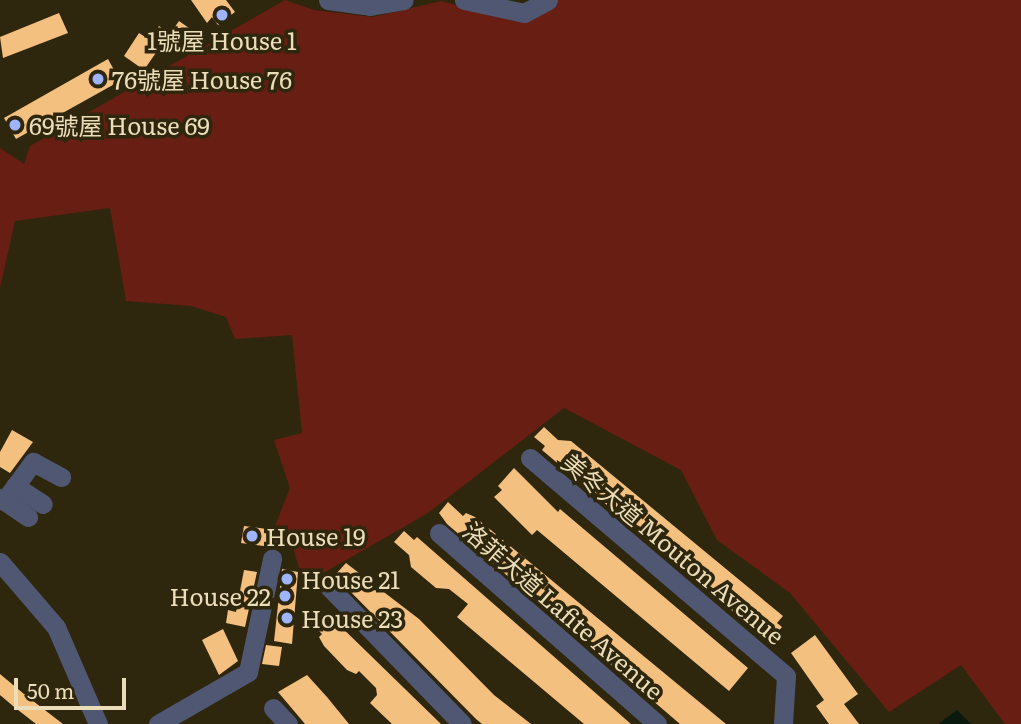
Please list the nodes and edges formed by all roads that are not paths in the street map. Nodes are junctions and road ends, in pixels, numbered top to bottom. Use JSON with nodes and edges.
{"nodes":[{"id":1,"x":328,"y":0,"type":"edge"},
{"id":2,"x":402,"y":0,"type":"edge"},
{"id":3,"x":464,"y":0,"type":"edge"},
{"id":4,"x":548,"y":0,"type":"edge"},
{"id":5,"x":530,"y":458,"type":"dead end"},
{"id":6,"x":61,"y":477,"type":"dead end"},
{"id":7,"x":6,"y":495,"type":"edge"},
{"id":8,"x":43,"y":504,"type":"dead end"},
{"id":9,"x":28,"y":517,"type":"dead end"},
{"id":10,"x":439,"y":533,"type":"dead end"},
{"id":11,"x":272,"y":559,"type":"dead end"},
{"id":12,"x":0,"y":562,"type":"edge"},
{"id":13,"x":327,"y":586,"type":"dead end"},
{"id":14,"x":273,"y":708,"type":"dead end"},
{"id":15,"x":98,"y":724,"type":"edge"},
{"id":16,"x":158,"y":724,"type":"edge"},
{"id":17,"x":288,"y":724,"type":"edge"},
{"id":18,"x":462,"y":724,"type":"edge"},
{"id":19,"x":657,"y":724,"type":"edge"},
{"id":20,"x":783,"y":724,"type":"edge"}],
"edges":[{"from":1,"to":2,"type":"street"},
{"from":3,"to":4,"type":"street"},
{"from":5,"to":20,"type":"street","name":"美冬大道 Mouton Avenue"},
{"from":6,"to":7,"type":"street"},
{"from":7,"to":8,"type":"street"},
{"from":7,"to":9,"type":"street"},
{"from":10,"to":19,"type":"street","name":"洛菲大道 Lafite Avenue"},
{"from":11,"to":16,"type":"street"},
{"from":12,"to":15,"type":"street"},
{"from":13,"to":18,"type":"street"},
{"from":14,"to":17,"type":"street"}]}
